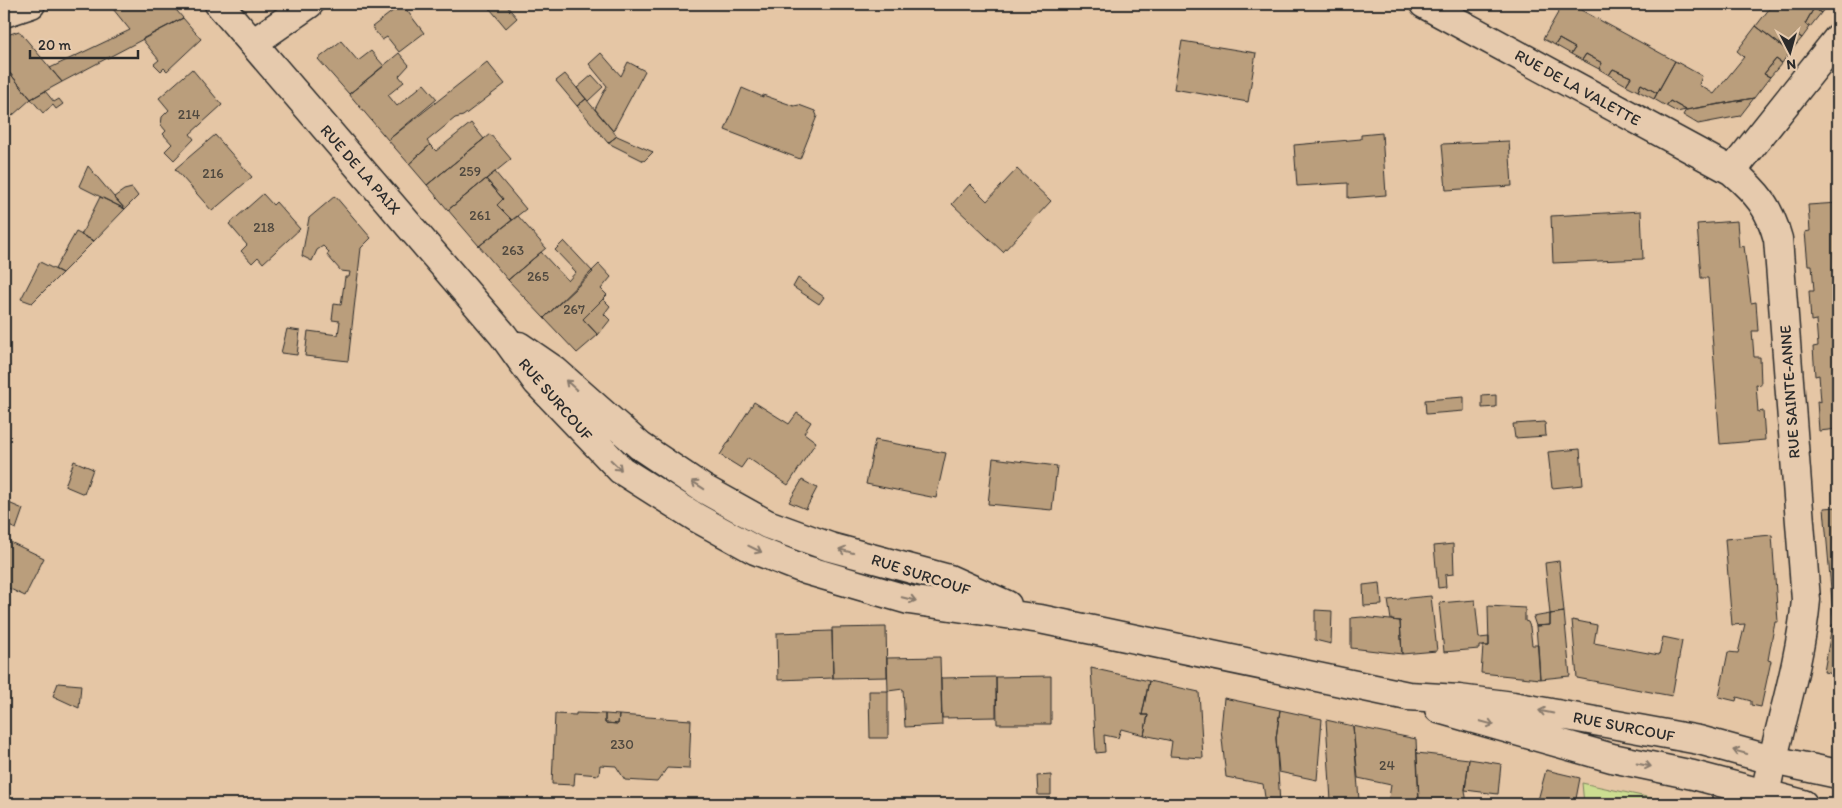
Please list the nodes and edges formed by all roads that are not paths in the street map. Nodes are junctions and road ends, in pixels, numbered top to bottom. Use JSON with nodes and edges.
{"nodes":[{"id":1,"x":31,"y":4,"type":"edge"},
{"id":2,"x":219,"y":4,"type":"edge"},
{"id":3,"x":309,"y":4,"type":"edge"},
{"id":4,"x":1424,"y":4,"type":"edge"},
{"id":5,"x":4,"y":13,"type":"edge"},
{"id":6,"x":1838,"y":38,"type":"edge"},
{"id":7,"x":253,"y":43,"type":"junction"},
{"id":8,"x":1732,"y":171,"type":"junction"},
{"id":9,"x":503,"y":335,"type":"joint"},
{"id":10,"x":1408,"y":696,"type":"junction"},
{"id":11,"x":1772,"y":760,"type":"junction"},
{"id":12,"x":1838,"y":774,"type":"edge"},
{"id":13,"x":1765,"y":794,"type":"junction"},
{"id":14,"x":1803,"y":804,"type":"edge"}],
"edges":[{"from":1,"to":5,"type":"main road"},
{"from":2,"to":7,"type":"main road","name":"RUE DE LA PAIX"},
{"from":3,"to":7,"type":"main road"},
{"from":4,"to":8,"type":"main road","name":"RUE DE LA VALETTE"},
{"from":6,"to":8,"type":"main road"},
{"from":7,"to":9,"type":"main road","name":"RUE DE LA PAIX"},
{"from":8,"to":11,"type":"main road","name":"RUE SAINTE-ANNE"},
{"from":9,"to":10,"type":"main road","name":"RUE SURCOUF"},
{"from":11,"to":10,"type":"main road","name":"RUE SURCOUF","one_way":true},
{"from":10,"to":13,"type":"main road","name":"RUE SURCOUF","one_way":true},
{"from":11,"to":12,"type":"main road","name":"RUE SURCOUF"},
{"from":11,"to":13,"type":"main road","name":"RUE SAINTE-ANNE"},
{"from":13,"to":14,"type":"main road","name":"RUE SURCOUF"}]}
